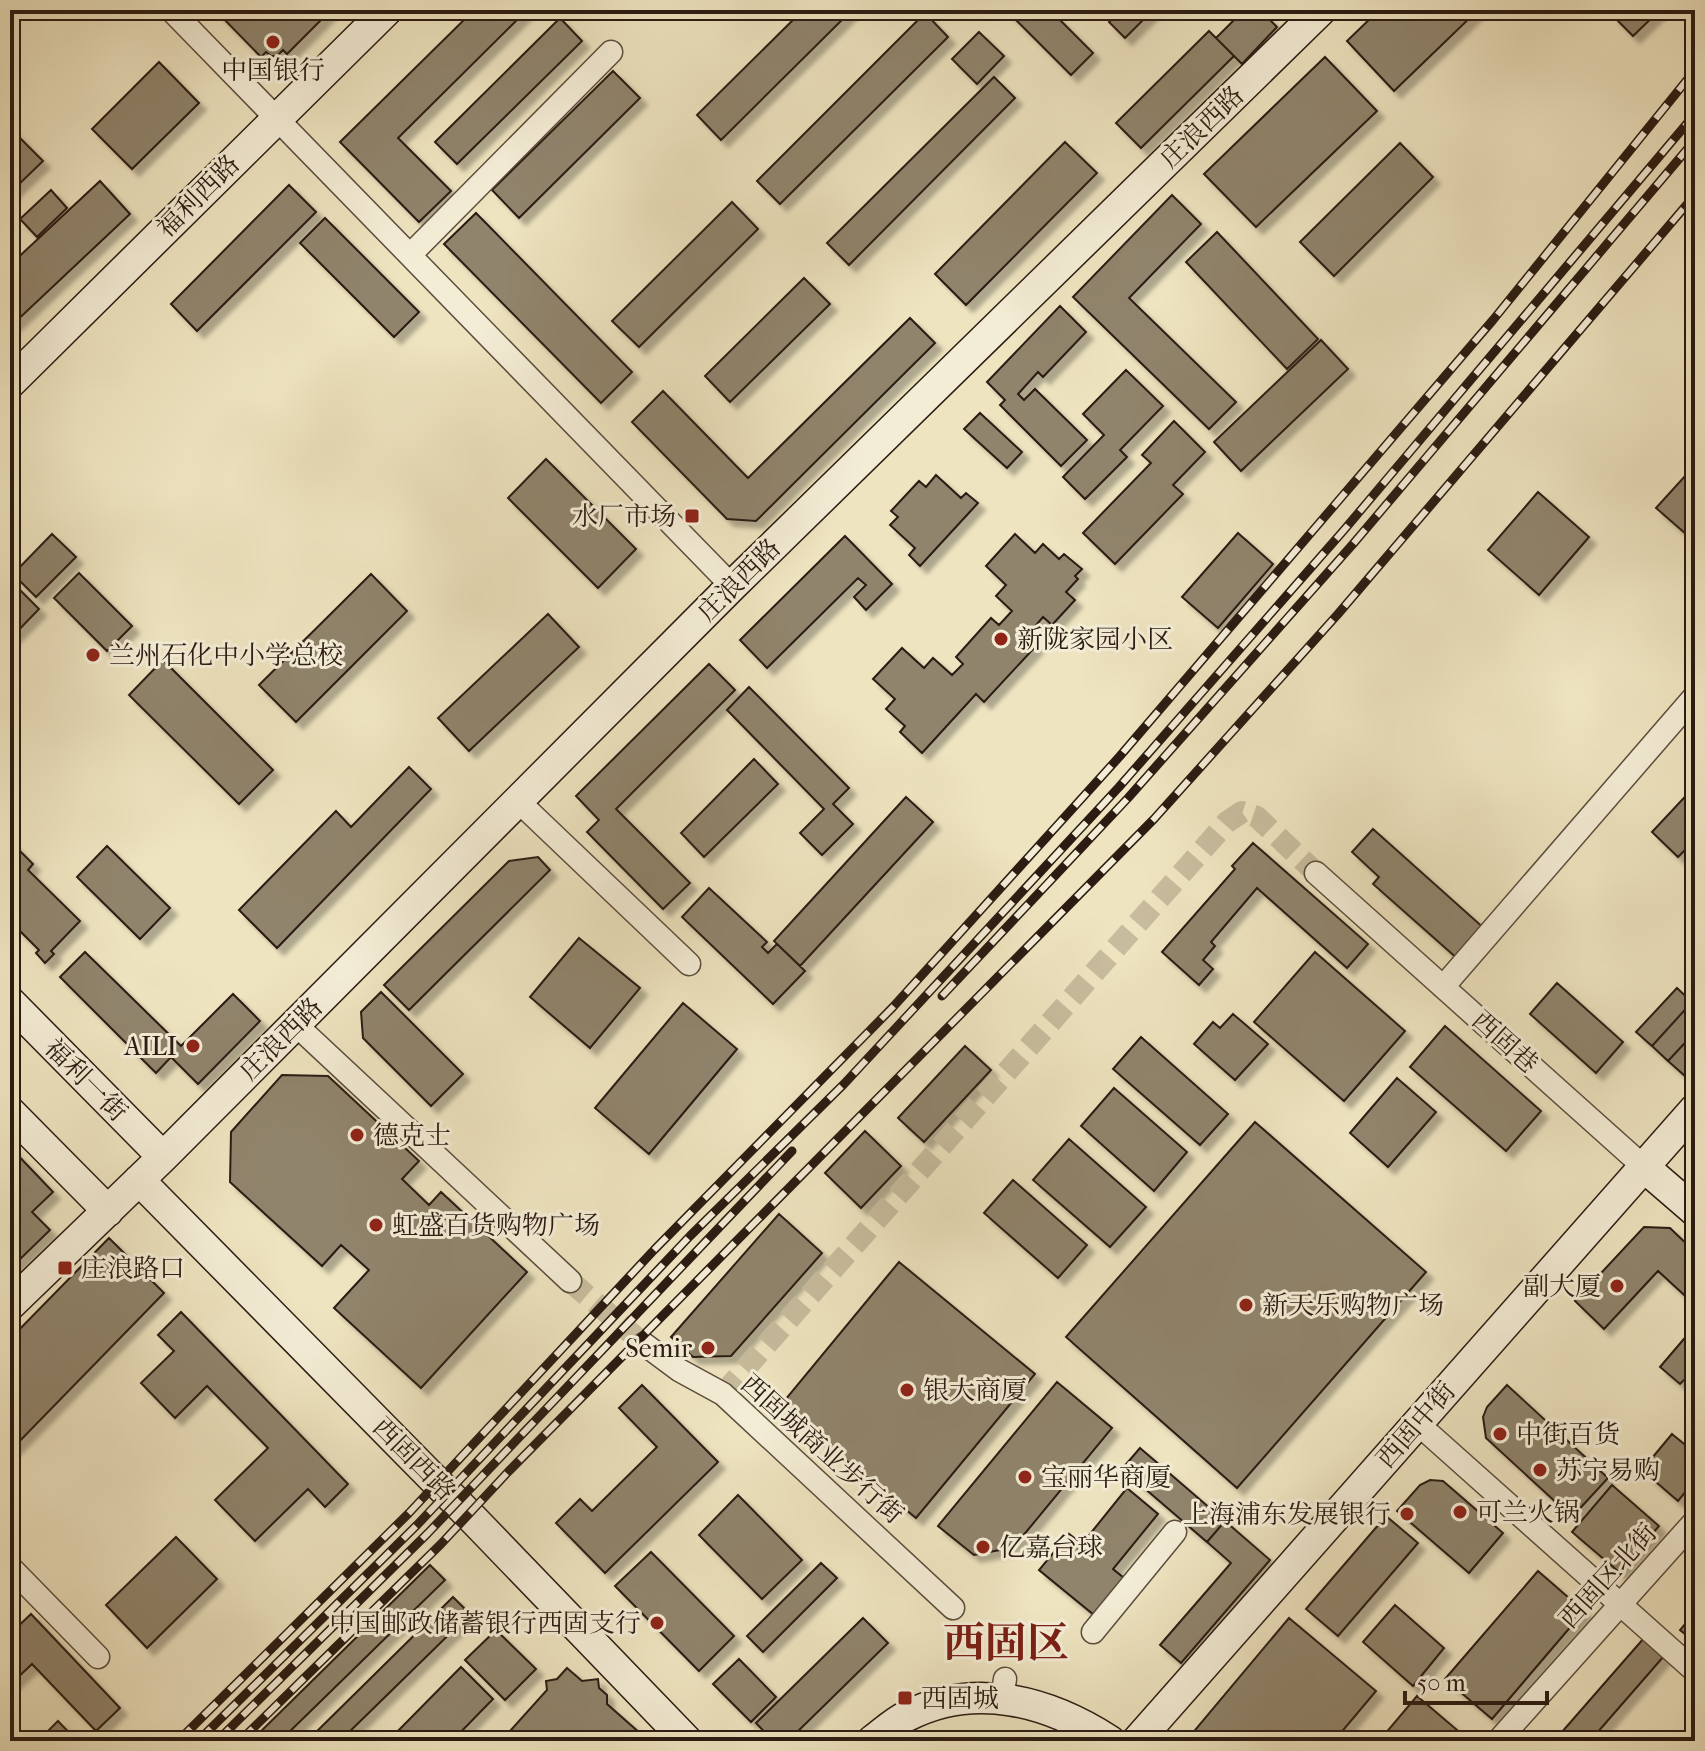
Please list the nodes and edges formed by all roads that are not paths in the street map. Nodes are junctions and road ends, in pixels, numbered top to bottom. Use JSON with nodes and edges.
{"nodes":[{"id":1,"x":171,"y":10,"type":"edge"},
{"id":2,"x":387,"y":10,"type":"edge"},
{"id":3,"x":1321,"y":10,"type":"edge"},
{"id":4,"x":611,"y":52,"type":"dead end"},
{"id":5,"x":277,"y":118,"type":"junction"},
{"id":6,"x":410,"y":255,"type":"junction"},
{"id":7,"x":10,"y":383,"type":"edge"},
{"id":8,"x":732,"y":586,"type":"junction"},
{"id":9,"x":1695,"y":696,"type":"edge"},
{"id":10,"x":518,"y":801,"type":"junction"},
{"id":11,"x":1316,"y":873,"type":"tunnel mouth"},
{"id":12,"x":689,"y":964,"type":"dead end"},
{"id":13,"x":1443,"y":987,"type":"junction"},
{"id":14,"x":10,"y":1002,"type":"edge"},
{"id":15,"x":295,"y":1024,"type":"junction"},
{"id":16,"x":1695,"y":1109,"type":"edge"},
{"id":17,"x":10,"y":1112,"type":"edge"},
{"id":18,"x":163,"y":1157,"type":"junction"},
{"id":19,"x":1644,"y":1167,"type":"junction"},
{"id":20,"x":139,"y":1180,"type":"junction"},
{"id":21,"x":108,"y":1211,"type":"junction"},
{"id":22,"x":1695,"y":1211,"type":"edge"},
{"id":23,"x":570,"y":1281,"type":"tunnel mouth"},
{"id":24,"x":10,"y":1305,"type":"edge"},
{"id":25,"x":644,"y":1344,"type":"tunnel mouth"},
{"id":26,"x":1417,"y":1423,"type":"junction"},
{"id":27,"x":1695,"y":1521,"type":"edge"},
{"id":28,"x":1175,"y":1532,"type":"dead end"},
{"id":29,"x":10,"y":1567,"type":"edge"},
{"id":30,"x":1620,"y":1604,"type":"junction"},
{"id":31,"x":953,"y":1608,"type":"dead end"},
{"id":32,"x":1093,"y":1632,"type":"dead end"},
{"id":33,"x":98,"y":1657,"type":"dead end"},
{"id":34,"x":1695,"y":1671,"type":"edge"},
{"id":35,"x":687,"y":1741,"type":"edge"},
{"id":36,"x":872,"y":1741,"type":"edge"},
{"id":37,"x":1110,"y":1741,"type":"edge"},
{"id":38,"x":1137,"y":1741,"type":"edge"},
{"id":39,"x":1498,"y":1741,"type":"edge"}],
"edges":[{"from":1,"to":5,"type":"street"},
{"from":2,"to":5,"type":"street","name":"福利西路"},
{"from":3,"to":8,"type":"street","name":"庄浪西路"},
{"from":4,"to":6,"type":"street"},
{"from":5,"to":6,"type":"street"},
{"from":5,"to":7,"type":"street","name":"福利西路"},
{"from":6,"to":8,"type":"street"},
{"from":8,"to":10,"type":"street","name":"庄浪西路"},
{"from":9,"to":13,"type":"street"},
{"from":10,"to":12,"type":"street"},
{"from":10,"to":15,"type":"street","name":"庄浪西路"},
{"from":11,"to":13,"type":"street","name":"西固巷"},
{"from":13,"to":19,"type":"street","name":"西固巷"},
{"from":14,"to":18,"type":"street","name":"福利一街"},
{"from":15,"to":18,"type":"street","name":"庄浪西路"},
{"from":15,"to":23,"type":"street"},
{"from":16,"to":19,"type":"street","name":"西固中街"},
{"from":17,"to":21,"type":"street"},
{"from":18,"to":20,"type":"street","name":"庄浪西路"},
{"from":19,"to":22,"type":"street","name":"西固巷"},
{"from":19,"to":26,"type":"street","name":"西固中街"},
{"from":20,"to":21,"type":"street","name":"庄浪西路"},
{"from":20,"to":35,"type":"street","name":"西固西路"},
{"from":21,"to":24,"type":"street"},
{"from":25,"to":31,"type":"street","name":"西固城商业步行街"},
{"from":26,"to":30,"type":"street"},
{"from":26,"to":38,"type":"street","name":"西固中街"},
{"from":27,"to":30,"type":"street","name":"西固区北街"},
{"from":28,"to":32,"type":"street"},
{"from":29,"to":33,"type":"street"},
{"from":30,"to":34,"type":"street"},
{"from":30,"to":39,"type":"street","name":"西固区北街"},
{"from":36,"to":37,"type":"street"}]}
